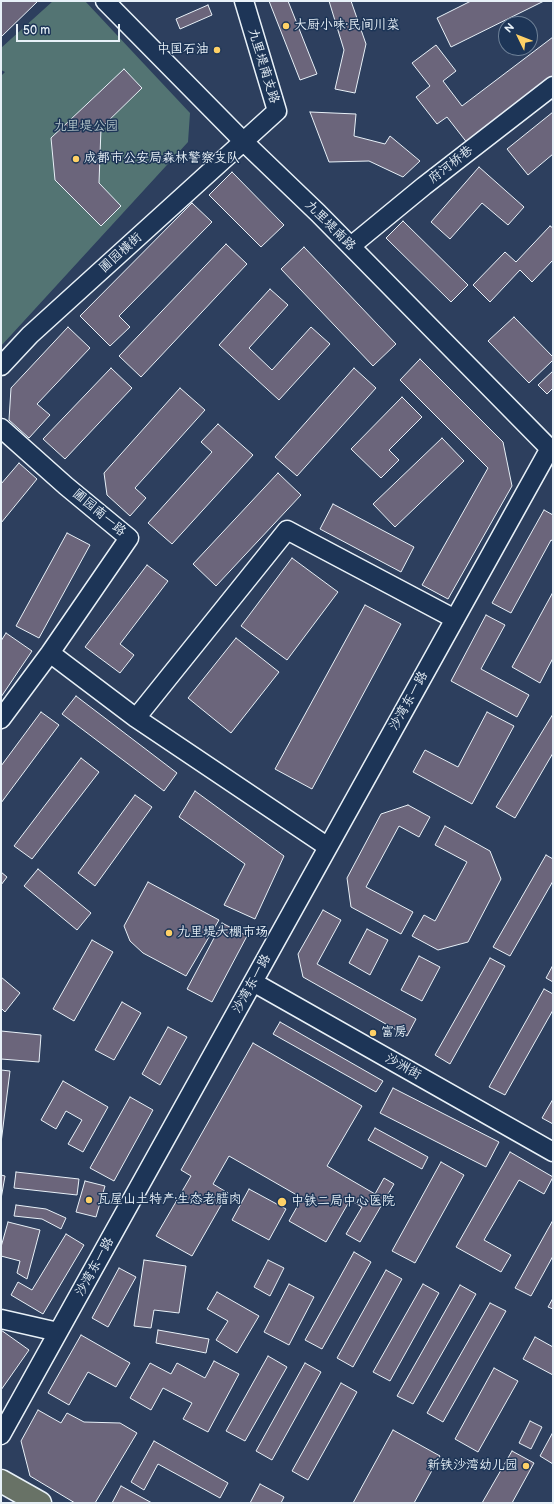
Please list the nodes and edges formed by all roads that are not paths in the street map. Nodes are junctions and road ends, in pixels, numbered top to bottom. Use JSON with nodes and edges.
{"nodes":[{"id":1,"x":105,"y":1,"type":"edge"},
{"id":2,"x":244,"y":1,"type":"edge"},
{"id":3,"x":553,"y":86,"type":"edge"},
{"id":4,"x":244,"y":142,"type":"junction"},
{"id":5,"x":351,"y":246,"type":"junction"},
{"id":6,"x":1,"y":366,"type":"edge"},
{"id":7,"x":1,"y":428,"type":"edge"},
{"id":8,"x":551,"y":450,"type":"edge"},
{"id":9,"x":455,"y":619,"type":"junction"},
{"id":10,"x":50,"y":653,"type":"junction"},
{"id":11,"x":136,"y":718,"type":"junction"},
{"id":12,"x":1,"y":719,"type":"edge"},
{"id":13,"x":328,"y":847,"type":"junction"},
{"id":14,"x":253,"y":982,"type":"junction"},
{"id":15,"x":553,"y":1152,"type":"edge"},
{"id":16,"x":1,"y":1319,"type":"edge"},
{"id":17,"x":58,"y":1332,"type":"junction"},
{"id":18,"x":1,"y":1435,"type":"edge"},
{"id":19,"x":1,"y":1481,"type":"edge"},
{"id":20,"x":40,"y":1503,"type":"edge"}],
"edges":[{"from":1,"to":4,"type":"street","name":"九里堤南路"},
{"from":2,"to":4,"type":"street","name":"九里堤南支路"},
{"from":3,"to":5,"type":"street","name":"府河桥巷"},
{"from":4,"to":5,"type":"street","name":"九里堤南路"},
{"from":4,"to":6,"type":"street","name":"圃园横街"},
{"from":5,"to":8,"type":"street","name":"九里堤南路"},
{"from":7,"to":10,"type":"street","name":"圃园南一路"},
{"from":8,"to":9,"type":"street","name":"沙湾东一路"},
{"from":9,"to":11,"type":"street"},
{"from":9,"to":13,"type":"street","name":"沙湾东一路"},
{"from":10,"to":11,"type":"street"},
{"from":10,"to":12,"type":"street"},
{"from":11,"to":13,"type":"street"},
{"from":13,"to":14,"type":"street","name":"沙湾东一路"},
{"from":14,"to":15,"type":"street","name":"沙洲街"},
{"from":14,"to":17,"type":"street","name":"沙湾东一路"},
{"from":16,"to":17,"type":"street"},
{"from":17,"to":18,"type":"street","name":"沙湾东一路"},
{"from":19,"to":20,"type":"main road"}]}
